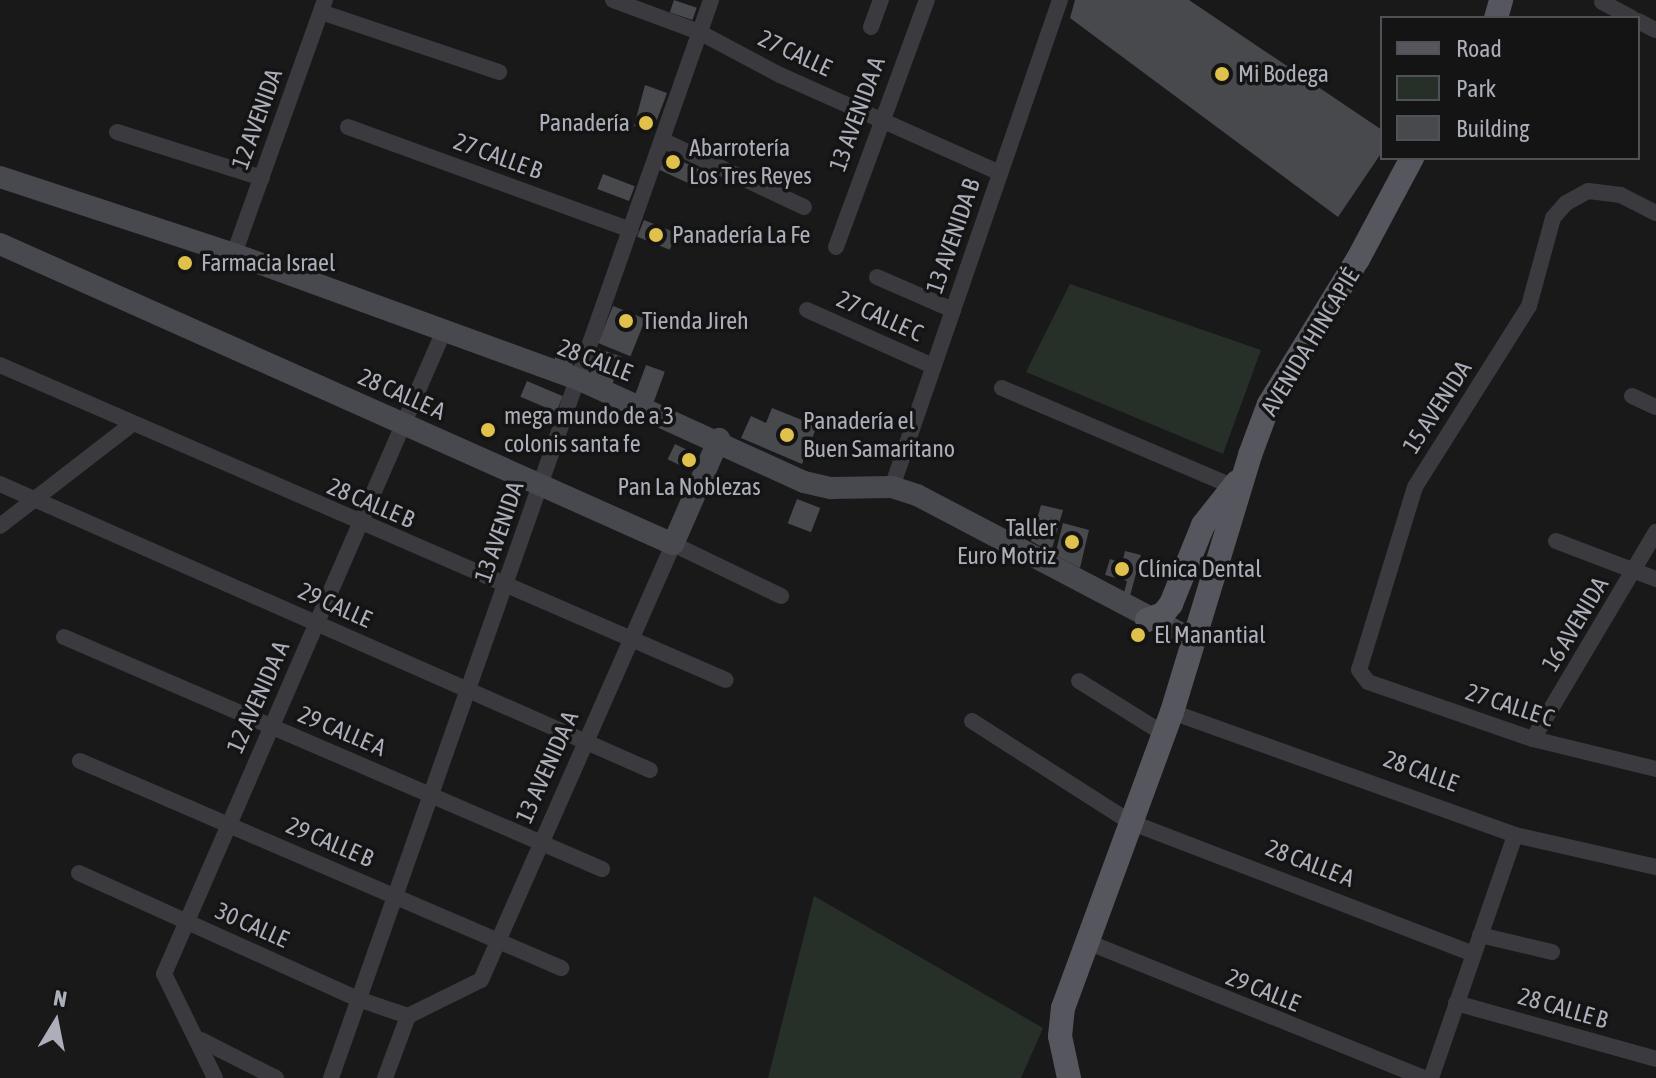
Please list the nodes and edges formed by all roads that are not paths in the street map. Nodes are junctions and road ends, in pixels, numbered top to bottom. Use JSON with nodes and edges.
{"nodes":[{"id":1,"x":613,"y":0,"type":"edge"},
{"id":2,"x":711,"y":0,"type":"edge"},
{"id":3,"x":881,"y":0,"type":"edge"},
{"id":4,"x":927,"y":0,"type":"edge"},
{"id":5,"x":1060,"y":0,"type":"edge"},
{"id":6,"x":1602,"y":2,"type":"dead end"},
{"id":7,"x":321,"y":4,"type":"edge"},
{"id":8,"x":1628,"y":16,"type":"edge"},
{"id":9,"x":871,"y":27,"type":"dead end"},
{"id":10,"x":699,"y":32,"type":"junction"},
{"id":11,"x":499,"y":72,"type":"dead end"},
{"id":12,"x":882,"y":120,"type":"junction"},
{"id":13,"x":348,"y":127,"type":"dead end"},
{"id":14,"x":117,"y":132,"type":"dead end"},
{"id":15,"x":662,"y":140,"type":"junction"},
{"id":16,"x":1411,"y":160,"type":"edge"},
{"id":17,"x":1000,"y":173,"type":"junction"},
{"id":18,"x":0,"y":177,"type":"edge"},
{"id":19,"x":262,"y":178,"type":"junction"},
{"id":20,"x":804,"y":207,"type":"dead end"},
{"id":21,"x":1656,"y":213,"type":"edge"},
{"id":22,"x":631,"y":230,"type":"junction"},
{"id":23,"x":0,"y":244,"type":"edge"},
{"id":24,"x":836,"y":247,"type":"dead end"},
{"id":25,"x":234,"y":254,"type":"junction"},
{"id":26,"x":877,"y":277,"type":"dead end"},
{"id":27,"x":807,"y":310,"type":"dead end"},
{"id":28,"x":953,"y":310,"type":"junction"},
{"id":29,"x":443,"y":333,"type":"junction"},
{"id":30,"x":0,"y":365,"type":"edge"},
{"id":31,"x":933,"y":366,"type":"junction"},
{"id":32,"x":580,"y":380,"type":"junction"},
{"id":33,"x":1002,"y":388,"type":"dead end"},
{"id":34,"x":1632,"y":396,"type":"dead end"},
{"id":35,"x":1656,"y":407,"type":"edge"},
{"id":36,"x":404,"y":423,"type":"junction"},
{"id":37,"x":132,"y":424,"type":"junction"},
{"id":38,"x":719,"y":439,"type":"junction"},
{"id":39,"x":1248,"y":459,"type":"junction"},
{"id":40,"x":0,"y":484,"type":"edge"},
{"id":41,"x":541,"y":484,"type":"junction"},
{"id":42,"x":892,"y":487,"type":"junction"},
{"id":43,"x":1234,"y":487,"type":"junction"},
{"id":44,"x":37,"y":501,"type":"junction"},
{"id":45,"x":360,"y":524,"type":"junction"},
{"id":46,"x":0,"y":526,"type":"edge"},
{"id":47,"x":1656,"y":532,"type":"edge"},
{"id":48,"x":1556,"y":541,"type":"dead end"},
{"id":49,"x":673,"y":544,"type":"junction"},
{"id":50,"x":1635,"y":572,"type":"junction"},
{"id":51,"x":1656,"y":579,"type":"edge"},
{"id":52,"x":506,"y":587,"type":"junction"},
{"id":53,"x":781,"y":596,"type":"dead end"},
{"id":54,"x":1147,"y":620,"type":"junction"},
{"id":55,"x":317,"y":623,"type":"junction"},
{"id":56,"x":64,"y":637,"type":"dead end"},
{"id":57,"x":631,"y":640,"type":"junction"},
{"id":58,"x":1195,"y":641,"type":"junction"},
{"id":59,"x":1359,"y":670,"type":"joint"},
{"id":60,"x":726,"y":680,"type":"dead end"},
{"id":61,"x":1079,"y":681,"type":"dead end"},
{"id":62,"x":469,"y":690,"type":"junction"},
{"id":63,"x":972,"y":721,"type":"dead end"},
{"id":64,"x":1168,"y":723,"type":"junction"},
{"id":65,"x":271,"y":727,"type":"junction"},
{"id":66,"x":1533,"y":739,"type":"junction"},
{"id":67,"x":586,"y":743,"type":"junction"},
{"id":68,"x":80,"y":761,"type":"dead end"},
{"id":69,"x":1656,"y":769,"type":"edge"},
{"id":70,"x":650,"y":770,"type":"dead end"},
{"id":71,"x":432,"y":796,"type":"junction"},
{"id":72,"x":1130,"y":822,"type":"junction"},
{"id":73,"x":228,"y":824,"type":"junction"},
{"id":74,"x":1515,"y":835,"type":"junction"},
{"id":75,"x":542,"y":844,"type":"junction"},
{"id":76,"x":1656,"y":867,"type":"edge"},
{"id":77,"x":602,"y":869,"type":"dead end"},
{"id":78,"x":79,"y":873,"type":"dead end"},
{"id":79,"x":397,"y":896,"type":"junction"},
{"id":80,"x":186,"y":922,"type":"junction"},
{"id":81,"x":1480,"y":935,"type":"junction"},
{"id":82,"x":500,"y":940,"type":"junction"},
{"id":83,"x":1085,"y":941,"type":"junction"},
{"id":84,"x":1552,"y":952,"type":"dead end"},
{"id":85,"x":1472,"y":953,"type":"junction"},
{"id":86,"x":561,"y":968,"type":"dead end"},
{"id":87,"x":358,"y":999,"type":"junction"},
{"id":88,"x":1456,"y":1003,"type":"junction"},
{"id":89,"x":408,"y":1016,"type":"junction"},
{"id":90,"x":201,"y":1040,"type":"junction"},
{"id":91,"x":1656,"y":1059,"type":"edge"},
{"id":92,"x":215,"y":1078,"type":"edge"},
{"id":93,"x":276,"y":1078,"type":"edge"},
{"id":94,"x":331,"y":1078,"type":"edge"},
{"id":95,"x":385,"y":1078,"type":"edge"},
{"id":96,"x":1069,"y":1078,"type":"edge"},
{"id":97,"x":1424,"y":1078,"type":"edge"},
{"id":98,"x":1431,"y":1078,"type":"edge"}],
"edges":[{"from":1,"to":10,"type":"street","name":"27 CALLE"},
{"from":2,"to":10,"type":"street","name":"13 AVENIDA"},
{"from":3,"to":9,"type":"street","name":"13 AVENIDA A"},
{"from":4,"to":12,"type":"street","name":"13 AVENIDA A"},
{"from":5,"to":17,"type":"street","name":"13 AVENIDA B"},
{"from":6,"to":8,"type":"street"},
{"from":7,"to":11,"type":"street"},
{"from":7,"to":19,"type":"street","name":"12 AVENIDA"},
{"from":10,"to":12,"type":"street","name":"27 CALLE"},
{"from":10,"to":15,"type":"street","name":"13 AVENIDA"},
{"from":12,"to":17,"type":"street","name":"27 CALLE"},
{"from":12,"to":24,"type":"street","name":"13 AVENIDA A"},
{"from":13,"to":22,"type":"street","name":"27 CALLE B"},
{"from":14,"to":19,"type":"street"},
{"from":15,"to":20,"type":"street"},
{"from":15,"to":22,"type":"street","name":"13 AVENIDA"},
{"from":16,"to":39,"type":"main road","name":"AVENIDA HINCAPIÉ"},
{"from":17,"to":28,"type":"street","name":"13 AVENIDA B"},
{"from":18,"to":25,"type":"main road","name":"28 CALLE"},
{"from":19,"to":25,"type":"street","name":"12 AVENIDA"},
{"from":21,"to":59,"type":"street","name":"15 AVENIDA"},
{"from":22,"to":32,"type":"street","name":"13 AVENIDA"},
{"from":23,"to":36,"type":"main road","name":"28 CALLE A"},
{"from":25,"to":29,"type":"main road","name":"28 CALLE"},
{"from":26,"to":28,"type":"street"},
{"from":27,"to":31,"type":"street","name":"27 CALLE C"},
{"from":28,"to":31,"type":"street","name":"13 AVENIDA B"},
{"from":29,"to":32,"type":"main road","name":"28 CALLE"},
{"from":29,"to":36,"type":"street","name":"12 AVENIDA A"},
{"from":30,"to":37,"type":"street","name":"28 CALLE B"},
{"from":31,"to":42,"type":"street","name":"13 AVENIDA B"},
{"from":32,"to":38,"type":"main road","name":"28 CALLE"},
{"from":32,"to":41,"type":"street","name":"13 AVENIDA"},
{"from":33,"to":43,"type":"street"},
{"from":34,"to":35,"type":"street"},
{"from":36,"to":41,"type":"main road","name":"28 CALLE A"},
{"from":36,"to":45,"type":"street","name":"12 AVENIDA A"},
{"from":37,"to":44,"type":"street"},
{"from":37,"to":45,"type":"street","name":"28 CALLE B"},
{"from":38,"to":42,"type":"main road","name":"28 CALLE"},
{"from":38,"to":49,"type":"main road","name":"13 AVENIDA A"},
{"from":39,"to":43,"type":"main road"},
{"from":39,"to":58,"type":"main road","name":"AVENIDA HINCAPIÉ"},
{"from":40,"to":44,"type":"street","name":"29 CALLE"},
{"from":41,"to":49,"type":"main road","name":"28 CALLE A"},
{"from":41,"to":52,"type":"street","name":"13 AVENIDA"},
{"from":42,"to":54,"type":"main road","name":"28 CALLE"},
{"from":43,"to":54,"type":"main road"},
{"from":44,"to":46,"type":"street"},
{"from":44,"to":55,"type":"street","name":"29 CALLE"},
{"from":45,"to":52,"type":"street","name":"28 CALLE B"},
{"from":45,"to":55,"type":"street","name":"12 AVENIDA A"},
{"from":47,"to":50,"type":"street","name":"16 AVENIDA"},
{"from":48,"to":50,"type":"street"},
{"from":49,"to":53,"type":"street","name":"28 CALLE A"},
{"from":49,"to":57,"type":"street","name":"13 AVENIDA A"},
{"from":50,"to":51,"type":"street"},
{"from":50,"to":66,"type":"street","name":"16 AVENIDA"},
{"from":52,"to":57,"type":"street","name":"28 CALLE B"},
{"from":52,"to":62,"type":"street","name":"13 AVENIDA"},
{"from":54,"to":58,"type":"main road","name":"28 CALLE"},
{"from":55,"to":62,"type":"street","name":"29 CALLE"},
{"from":55,"to":65,"type":"street","name":"12 AVENIDA A"},
{"from":56,"to":65,"type":"street","name":"29 CALLE A"},
{"from":57,"to":60,"type":"street","name":"28 CALLE B"},
{"from":57,"to":67,"type":"street","name":"13 AVENIDA A"},
{"from":58,"to":64,"type":"main road","name":"AVENIDA HINCAPIÉ"},
{"from":59,"to":66,"type":"street","name":"27 CALLE C"},
{"from":61,"to":64,"type":"street","name":"28 CALLE"},
{"from":62,"to":67,"type":"street","name":"29 CALLE"},
{"from":62,"to":71,"type":"street","name":"13 AVENIDA"},
{"from":63,"to":72,"type":"street","name":"28 CALLE A"},
{"from":64,"to":72,"type":"main road","name":"AVENIDA HINCAPIÉ"},
{"from":64,"to":74,"type":"street","name":"28 CALLE"},
{"from":65,"to":71,"type":"street","name":"29 CALLE A"},
{"from":65,"to":73,"type":"street","name":"12 AVENIDA A"},
{"from":66,"to":69,"type":"street","name":"27 CALLE C"},
{"from":67,"to":70,"type":"street","name":"29 CALLE"},
{"from":67,"to":75,"type":"street","name":"13 AVENIDA A"},
{"from":68,"to":73,"type":"street","name":"29 CALLE B"},
{"from":71,"to":75,"type":"street","name":"29 CALLE A"},
{"from":71,"to":79,"type":"street","name":"13 AVENIDA"},
{"from":72,"to":83,"type":"main road","name":"AVENIDA HINCAPIÉ"},
{"from":72,"to":85,"type":"street","name":"28 CALLE A"},
{"from":73,"to":79,"type":"street","name":"29 CALLE B"},
{"from":73,"to":80,"type":"street","name":"12 AVENIDA A"},
{"from":74,"to":76,"type":"street","name":"28 CALLE"},
{"from":74,"to":81,"type":"street"},
{"from":75,"to":77,"type":"street","name":"29 CALLE A"},
{"from":75,"to":82,"type":"street","name":"13 AVENIDA A"},
{"from":78,"to":80,"type":"street","name":"30 CALLE"},
{"from":79,"to":82,"type":"street","name":"29 CALLE B"},
{"from":79,"to":87,"type":"street","name":"13 AVENIDA"},
{"from":80,"to":87,"type":"street","name":"30 CALLE"},
{"from":80,"to":90,"type":"street","name":"12 AVENIDA A"},
{"from":81,"to":84,"type":"street"},
{"from":81,"to":85,"type":"street"},
{"from":82,"to":86,"type":"street","name":"29 CALLE B"},
{"from":82,"to":89,"type":"street","name":"13 AVENIDA A"},
{"from":83,"to":96,"type":"main road","name":"AVENIDA HINCAPIÉ"},
{"from":83,"to":97,"type":"street","name":"29 CALLE"},
{"from":85,"to":88,"type":"street"},
{"from":87,"to":89,"type":"street","name":"30 CALLE"},
{"from":87,"to":94,"type":"street","name":"13 AVENIDA"},
{"from":88,"to":91,"type":"street","name":"28 CALLE B"},
{"from":88,"to":98,"type":"street"},
{"from":89,"to":95,"type":"street"},
{"from":90,"to":92,"type":"street","name":"12 AVENIDA A"},
{"from":90,"to":93,"type":"street"}]}
